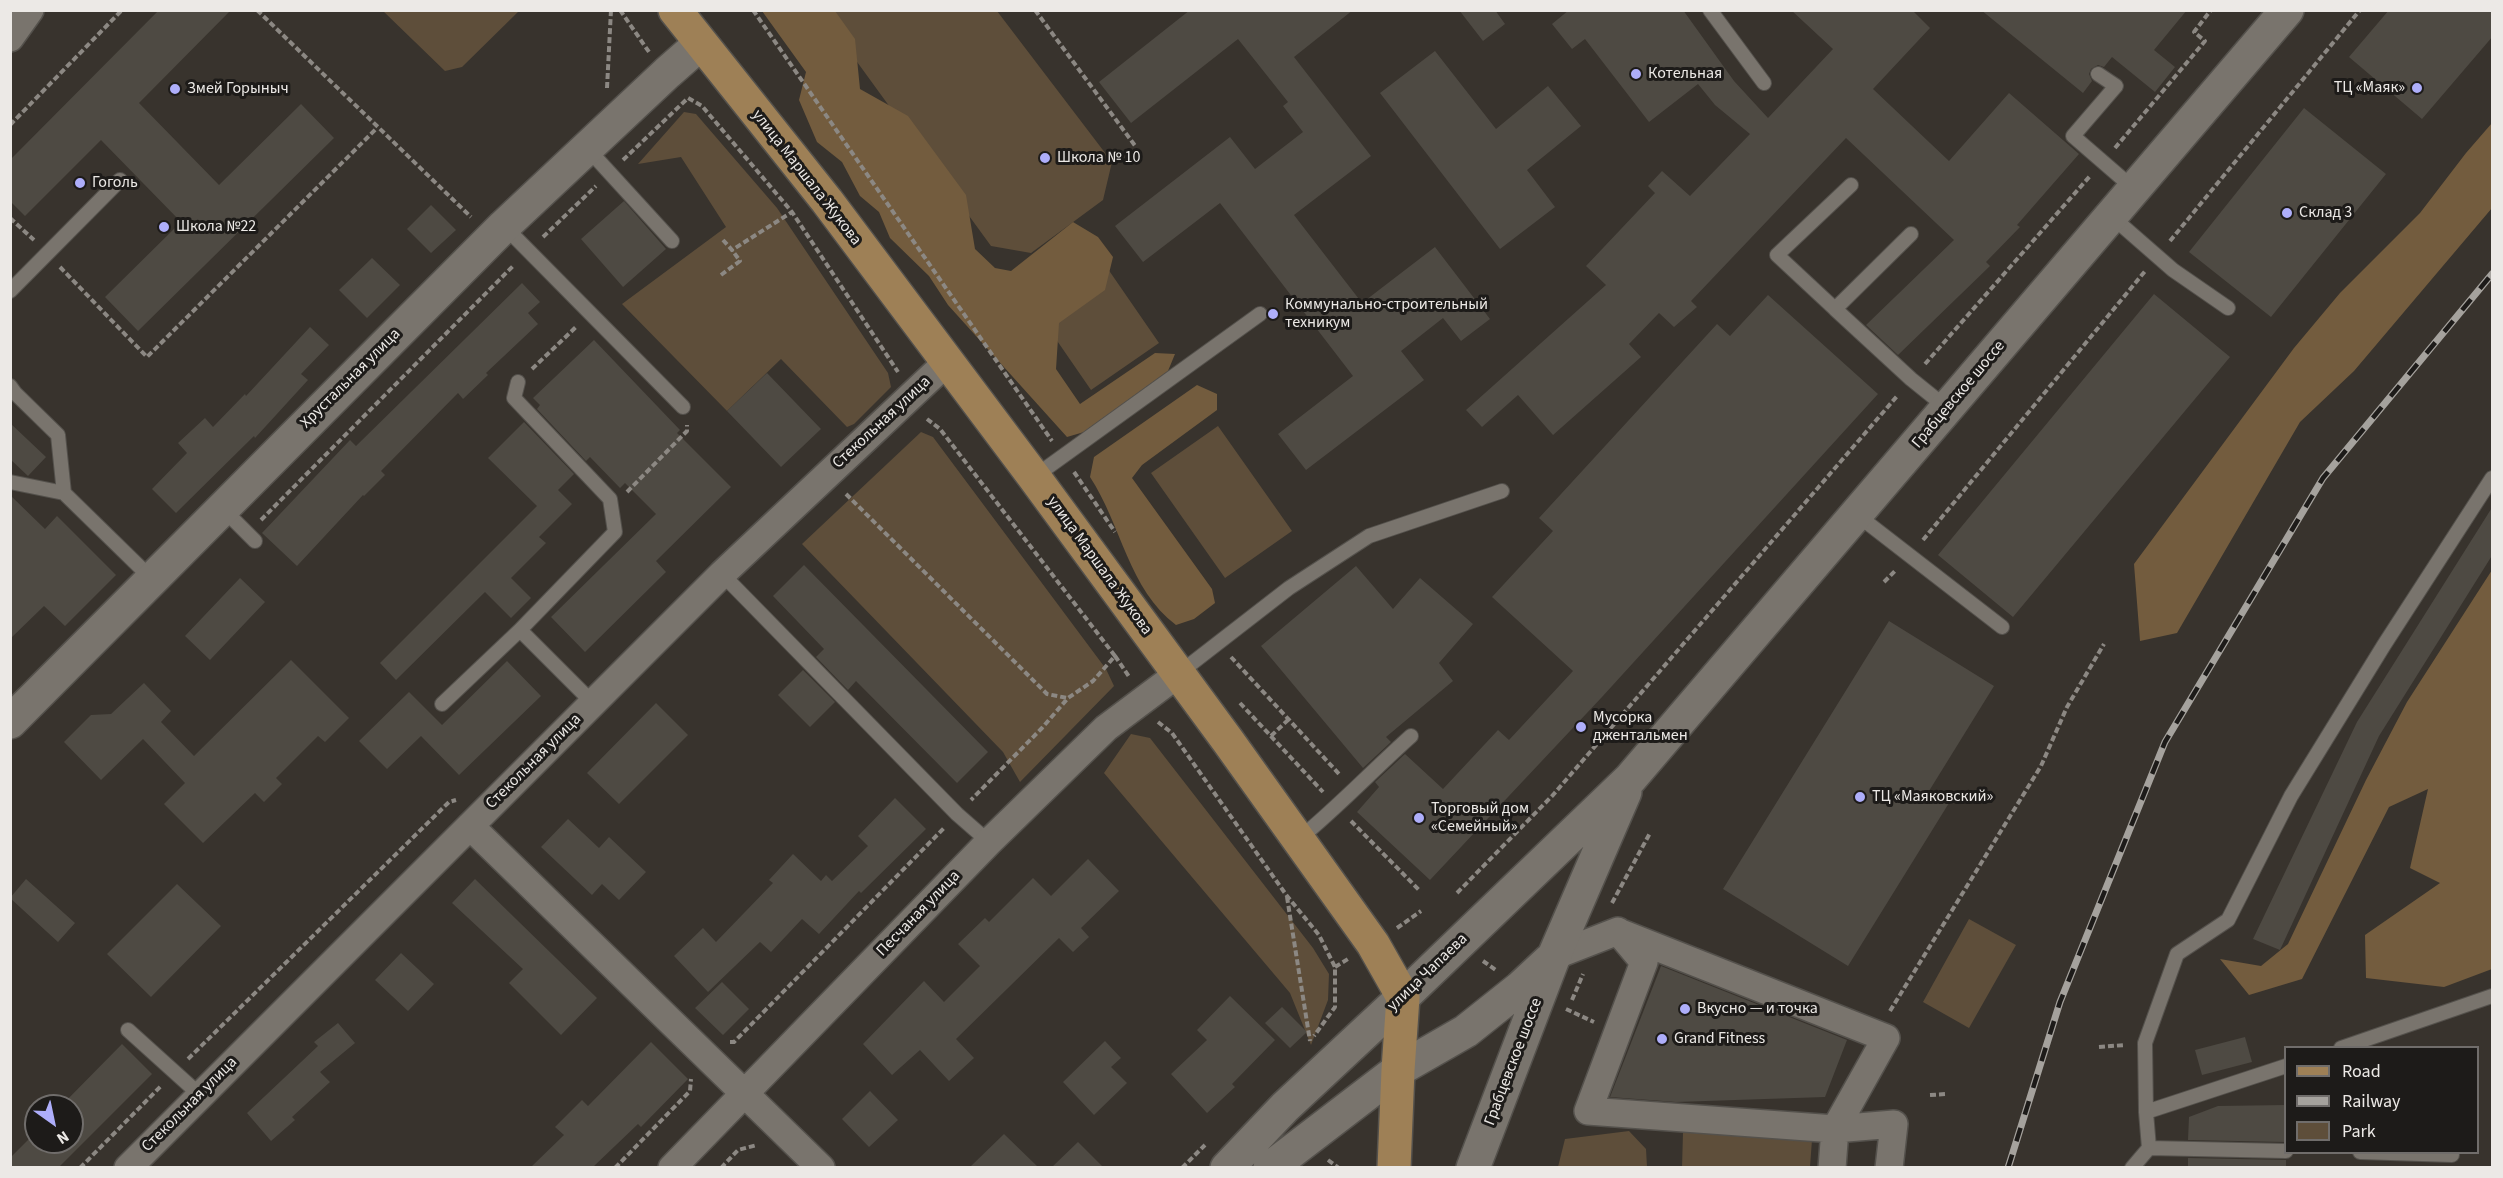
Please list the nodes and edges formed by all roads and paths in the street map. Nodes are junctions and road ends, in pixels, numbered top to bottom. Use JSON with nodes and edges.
{"nodes":[{"id":1,"x":30,"y":10,"type":"edge"},
{"id":2,"x":122,"y":10,"type":"edge"},
{"id":3,"x":257,"y":10,"type":"edge"},
{"id":4,"x":611,"y":10,"type":"edge"},
{"id":5,"x":675,"y":10,"type":"edge"},
{"id":6,"x":1035,"y":10,"type":"edge"},
{"id":7,"x":1710,"y":10,"type":"edge"},
{"id":8,"x":2211,"y":10,"type":"edge"},
{"id":9,"x":2287,"y":10,"type":"edge"},
{"id":10,"x":2360,"y":10,"type":"edge"},
{"id":11,"x":10,"y":39,"type":"edge"},
{"id":12,"x":700,"y":44,"type":"junction"},
{"id":13,"x":2098,"y":74,"type":"dead end"},
{"id":14,"x":1764,"y":83,"type":"dead end"},
{"id":15,"x":607,"y":94,"type":"dead end"},
{"id":16,"x":10,"y":125,"type":"edge"},
{"id":17,"x":377,"y":128,"type":"junction"},
{"id":18,"x":1136,"y":147,"type":"dead end"},
{"id":19,"x":586,"y":148,"type":"junction"},
{"id":20,"x":2103,"y":162,"type":"junction"},
{"id":21,"x":610,"y":172,"type":"junction"},
{"id":22,"x":120,"y":180,"type":"dead end"},
{"id":23,"x":1851,"y":185,"type":"dead end"},
{"id":24,"x":2133,"y":188,"type":"junction"},
{"id":25,"x":466,"y":212,"type":"dead end"},
{"id":26,"x":792,"y":212,"type":"junction"},
{"id":27,"x":2110,"y":215,"type":"junction"},
{"id":28,"x":10,"y":218,"type":"edge"},
{"id":29,"x":504,"y":226,"type":"junction"},
{"id":30,"x":1911,"y":234,"type":"dead end"},
{"id":31,"x":723,"y":240,"type":"dead end"},
{"id":32,"x":672,"y":241,"type":"dead end"},
{"id":33,"x":732,"y":250,"type":"junction"},
{"id":34,"x":527,"y":252,"type":"junction"},
{"id":35,"x":47,"y":254,"type":"junction"},
{"id":36,"x":2158,"y":256,"type":"junction"},
{"id":37,"x":721,"y":275,"type":"dead end"},
{"id":38,"x":10,"y":291,"type":"edge"},
{"id":39,"x":2228,"y":308,"type":"dead end"},
{"id":40,"x":1835,"y":309,"type":"junction"},
{"id":41,"x":591,"y":313,"type":"junction"},
{"id":42,"x":1260,"y":314,"type":"dead end"},
{"id":43,"x":946,"y":363,"type":"junction"},
{"id":44,"x":899,"y":376,"type":"dead end"},
{"id":45,"x":1911,"y":380,"type":"junction"},
{"id":46,"x":518,"y":382,"type":"joint"},
{"id":47,"x":10,"y":386,"type":"edge"},
{"id":48,"x":683,"y":407,"type":"joint"},
{"id":49,"x":1948,"y":409,"type":"junction"},
{"id":50,"x":919,"y":424,"type":"dead end"},
{"id":51,"x":1034,"y":477,"type":"junction"},
{"id":52,"x":2493,"y":478,"type":"edge"},
{"id":53,"x":10,"y":482,"type":"edge"},
{"id":54,"x":843,"y":491,"type":"dead end"},
{"id":55,"x":1502,"y":491,"type":"dead end"},
{"id":56,"x":64,"y":493,"type":"junction"},
{"id":57,"x":610,"y":499,"type":"junction"},
{"id":58,"x":222,"y":508,"type":"junction"},
{"id":59,"x":1856,"y":514,"type":"junction"},
{"id":60,"x":252,"y":537,"type":"joint"},
{"id":61,"x":1910,"y":556,"type":"junction"},
{"id":62,"x":722,"y":574,"type":"junction"},
{"id":63,"x":152,"y":579,"type":"junction"},
{"id":64,"x":2002,"y":627,"type":"dead end"},
{"id":65,"x":520,"y":630,"type":"junction"},
{"id":66,"x":1218,"y":643,"type":"junction"},
{"id":67,"x":2104,"y":644,"type":"dead end"},
{"id":68,"x":1178,"y":674,"type":"junction"},
{"id":69,"x":1068,"y":698,"type":"junction"},
{"id":70,"x":592,"y":703,"type":"junction"},
{"id":71,"x":442,"y":704,"type":"dead end"},
{"id":72,"x":1154,"y":719,"type":"dead end"},
{"id":73,"x":1289,"y":719,"type":"junction"},
{"id":74,"x":10,"y":722,"type":"edge"},
{"id":75,"x":1271,"y":736,"type":"dead end"},
{"id":76,"x":1411,"y":736,"type":"dead end"},
{"id":77,"x":1630,"y":779,"type":"junction"},
{"id":78,"x":1352,"y":789,"type":"junction"},
{"id":79,"x":460,"y":799,"type":"dead end"},
{"id":80,"x":957,"y":814,"type":"junction"},
{"id":81,"x":470,"y":826,"type":"junction"},
{"id":82,"x":1299,"y":839,"type":"junction"},
{"id":83,"x":989,"y":842,"type":"junction"},
{"id":84,"x":1457,"y":893,"type":"dead end"},
{"id":85,"x":1287,"y":896,"type":"junction"},
{"id":86,"x":1618,"y":932,"type":"junction"},
{"id":87,"x":1554,"y":956,"type":"junction"},
{"id":88,"x":2493,"y":996,"type":"edge"},
{"id":89,"x":1403,"y":997,"type":"junction"},
{"id":90,"x":128,"y":1030,"type":"dead end"},
{"id":91,"x":1876,"y":1034,"type":"junction"},
{"id":92,"x":1310,"y":1041,"type":"junction"},
{"id":93,"x":726,"y":1042,"type":"dead end"},
{"id":94,"x":2344,"y":1046,"type":"edge"},
{"id":95,"x":1301,"y":1049,"type":"dead end"},
{"id":96,"x":2284,"y":1067,"type":"edge"},
{"id":97,"x":1398,"y":1070,"type":"junction"},
{"id":98,"x":174,"y":1072,"type":"junction"},
{"id":99,"x":691,"y":1074,"type":"dead end"},
{"id":100,"x":746,"y":1093,"type":"junction"},
{"id":101,"x":1947,"y":1094,"type":"dead end"},
{"id":102,"x":200,"y":1095,"type":"junction"},
{"id":103,"x":1930,"y":1095,"type":"dead end"},
{"id":104,"x":2146,"y":1112,"type":"junction"},
{"id":105,"x":1834,"y":1130,"type":"junction"},
{"id":106,"x":1213,"y":1137,"type":"dead end"},
{"id":107,"x":2149,"y":1148,"type":"junction"},
{"id":108,"x":2284,"y":1151,"type":"edge"},
{"id":109,"x":765,"y":1152,"type":"dead end"},
{"id":110,"x":2421,"y":1154,"type":"edge"},
{"id":111,"x":2452,"y":1155,"type":"dead end"},
{"id":112,"x":80,"y":1167,"type":"edge"},
{"id":113,"x":128,"y":1167,"type":"edge"},
{"id":114,"x":615,"y":1167,"type":"edge"},
{"id":115,"x":672,"y":1167,"type":"edge"},
{"id":116,"x":721,"y":1167,"type":"edge"},
{"id":117,"x":821,"y":1167,"type":"edge"},
{"id":118,"x":1182,"y":1167,"type":"edge"},
{"id":119,"x":1227,"y":1167,"type":"edge"},
{"id":120,"x":1270,"y":1167,"type":"edge"},
{"id":121,"x":1394,"y":1167,"type":"edge"},
{"id":122,"x":1473,"y":1167,"type":"edge"},
{"id":123,"x":1832,"y":1167,"type":"edge"},
{"id":124,"x":1889,"y":1167,"type":"edge"},
{"id":125,"x":2132,"y":1167,"type":"edge"}],
"edges":[{"from":1,"to":11,"type":"street"},
{"from":2,"to":16,"type":"path"},
{"from":3,"to":17,"type":"path"},
{"from":4,"to":15,"type":"path"},
{"from":5,"to":12,"type":"main road","name":"улица Маршала Жукова"},
{"from":6,"to":18,"type":"path"},
{"from":7,"to":14,"type":"lane"},
{"from":8,"to":20,"type":"path"},
{"from":9,"to":24,"type":"main road","name":"Грабцевское шоссе"},
{"from":10,"to":36,"type":"path"},
{"from":12,"to":19,"type":"main road","name":"Хрустальная улица"},
{"from":12,"to":43,"type":"main road","name":"улица Маршала Жукова"},
{"from":13,"to":20,"type":"lane"},
{"from":17,"to":25,"type":"path"},
{"from":17,"to":35,"type":"path"},
{"from":19,"to":21,"type":"lane"},
{"from":19,"to":29,"type":"main road","name":"Хрустальная улица"},
{"from":20,"to":24,"type":"lane"},
{"from":20,"to":45,"type":"path"},
{"from":21,"to":26,"type":"path"},
{"from":21,"to":32,"type":"lane"},
{"from":21,"to":34,"type":"path"},
{"from":22,"to":35,"type":"lane"},
{"from":23,"to":40,"type":"lane"},
{"from":24,"to":27,"type":"main road","name":"Грабцевское шоссе"},
{"from":26,"to":33,"type":"path"},
{"from":26,"to":44,"type":"path"},
{"from":27,"to":36,"type":"lane"},
{"from":27,"to":49,"type":"main road","name":"Грабцевское шоссе"},
{"from":28,"to":35,"type":"path"},
{"from":29,"to":34,"type":"lane"},
{"from":29,"to":58,"type":"main road","name":"Хрустальная улица"},
{"from":30,"to":40,"type":"lane"},
{"from":31,"to":33,"type":"path"},
{"from":33,"to":37,"type":"path"},
{"from":34,"to":41,"type":"lane"},
{"from":34,"to":60,"type":"path"},
{"from":35,"to":38,"type":"lane"},
{"from":36,"to":39,"type":"lane"},
{"from":36,"to":61,"type":"path"},
{"from":40,"to":45,"type":"lane"},
{"from":41,"to":46,"type":"path"},
{"from":41,"to":48,"type":"lane"},
{"from":42,"to":51,"type":"lane"},
{"from":43,"to":51,"type":"main road","name":"улица Маршала Жукова"},
{"from":43,"to":62,"type":"street","name":"Стекольная улица"},
{"from":45,"to":49,"type":"lane"},
{"from":45,"to":84,"type":"path"},
{"from":46,"to":57,"type":"lane"},
{"from":47,"to":56,"type":"lane"},
{"from":48,"to":57,"type":"path"},
{"from":49,"to":59,"type":"main road","name":"Грабцевское шоссе"},
{"from":50,"to":69,"type":"path"},
{"from":51,"to":68,"type":"main road","name":"улица Маршала Жукова"},
{"from":52,"to":104,"type":"lane"},
{"from":53,"to":56,"type":"lane"},
{"from":54,"to":69,"type":"path"},
{"from":55,"to":66,"type":"lane"},
{"from":56,"to":63,"type":"lane"},
{"from":57,"to":65,"type":"lane"},
{"from":58,"to":60,"type":"lane"},
{"from":58,"to":63,"type":"main road","name":"Хрустальная улица"},
{"from":59,"to":61,"type":"lane"},
{"from":59,"to":77,"type":"main road","name":"Грабцевское шоссе"},
{"from":61,"to":64,"type":"lane"},
{"from":62,"to":70,"type":"street","name":"Стекольная улица"},
{"from":62,"to":80,"type":"lane"},
{"from":63,"to":74,"type":"main road","name":"Хрустальная улица"},
{"from":65,"to":70,"type":"lane"},
{"from":65,"to":71,"type":"lane"},
{"from":66,"to":68,"type":"lane"},
{"from":66,"to":73,"type":"path"},
{"from":67,"to":91,"type":"path"},
{"from":68,"to":82,"type":"main road","name":"улица Маршала Жукова"},
{"from":68,"to":83,"type":"street","name":"Песчаная улица"},
{"from":69,"to":80,"type":"path"},
{"from":70,"to":81,"type":"street","name":"Стекольная улица"},
{"from":72,"to":85,"type":"path"},
{"from":73,"to":75,"type":"path"},
{"from":73,"to":78,"type":"path"},
{"from":76,"to":78,"type":"lane"},
{"from":77,"to":87,"type":"main road","name":"Грабцевское шоссе"},
{"from":77,"to":89,"type":"main road","name":"улица Чапаева"},
{"from":78,"to":82,"type":"lane"},
{"from":79,"to":98,"type":"path"},
{"from":80,"to":83,"type":"lane"},
{"from":80,"to":93,"type":"path"},
{"from":81,"to":100,"type":"street"},
{"from":81,"to":102,"type":"street","name":"Стекольная улица"},
{"from":82,"to":89,"type":"main road","name":"улица Маршала Жукова"},
{"from":83,"to":100,"type":"street","name":"Песчаная улица"},
{"from":85,"to":92,"type":"path"},
{"from":85,"to":92,"type":"path"},
{"from":86,"to":87,"type":"street"},
{"from":86,"to":91,"type":"street"},
{"from":86,"to":105,"type":"street"},
{"from":87,"to":97,"type":"main road"},
{"from":87,"to":122,"type":"main road","name":"Грабцевское шоссе"},
{"from":88,"to":94,"type":"lane"},
{"from":89,"to":97,"type":"main road"},
{"from":89,"to":119,"type":"main road","name":"улица Чапаева"},
{"from":90,"to":98,"type":"lane"},
{"from":91,"to":105,"type":"street"},
{"from":92,"to":95,"type":"path"},
{"from":96,"to":104,"type":"lane"},
{"from":97,"to":120,"type":"main road"},
{"from":97,"to":121,"type":"main road"},
{"from":98,"to":102,"type":"lane"},
{"from":98,"to":112,"type":"path"},
{"from":99,"to":114,"type":"path"},
{"from":100,"to":115,"type":"street","name":"Песчаная улица"},
{"from":100,"to":117,"type":"street"},
{"from":101,"to":103,"type":"path"},
{"from":102,"to":113,"type":"street","name":"Стекольная улица"},
{"from":104,"to":107,"type":"lane"},
{"from":105,"to":123,"type":"street"},
{"from":105,"to":124,"type":"street"},
{"from":106,"to":118,"type":"path"},
{"from":107,"to":108,"type":"lane"},
{"from":107,"to":125,"type":"lane"},
{"from":109,"to":116,"type":"path"},
{"from":110,"to":111,"type":"lane"}]}
